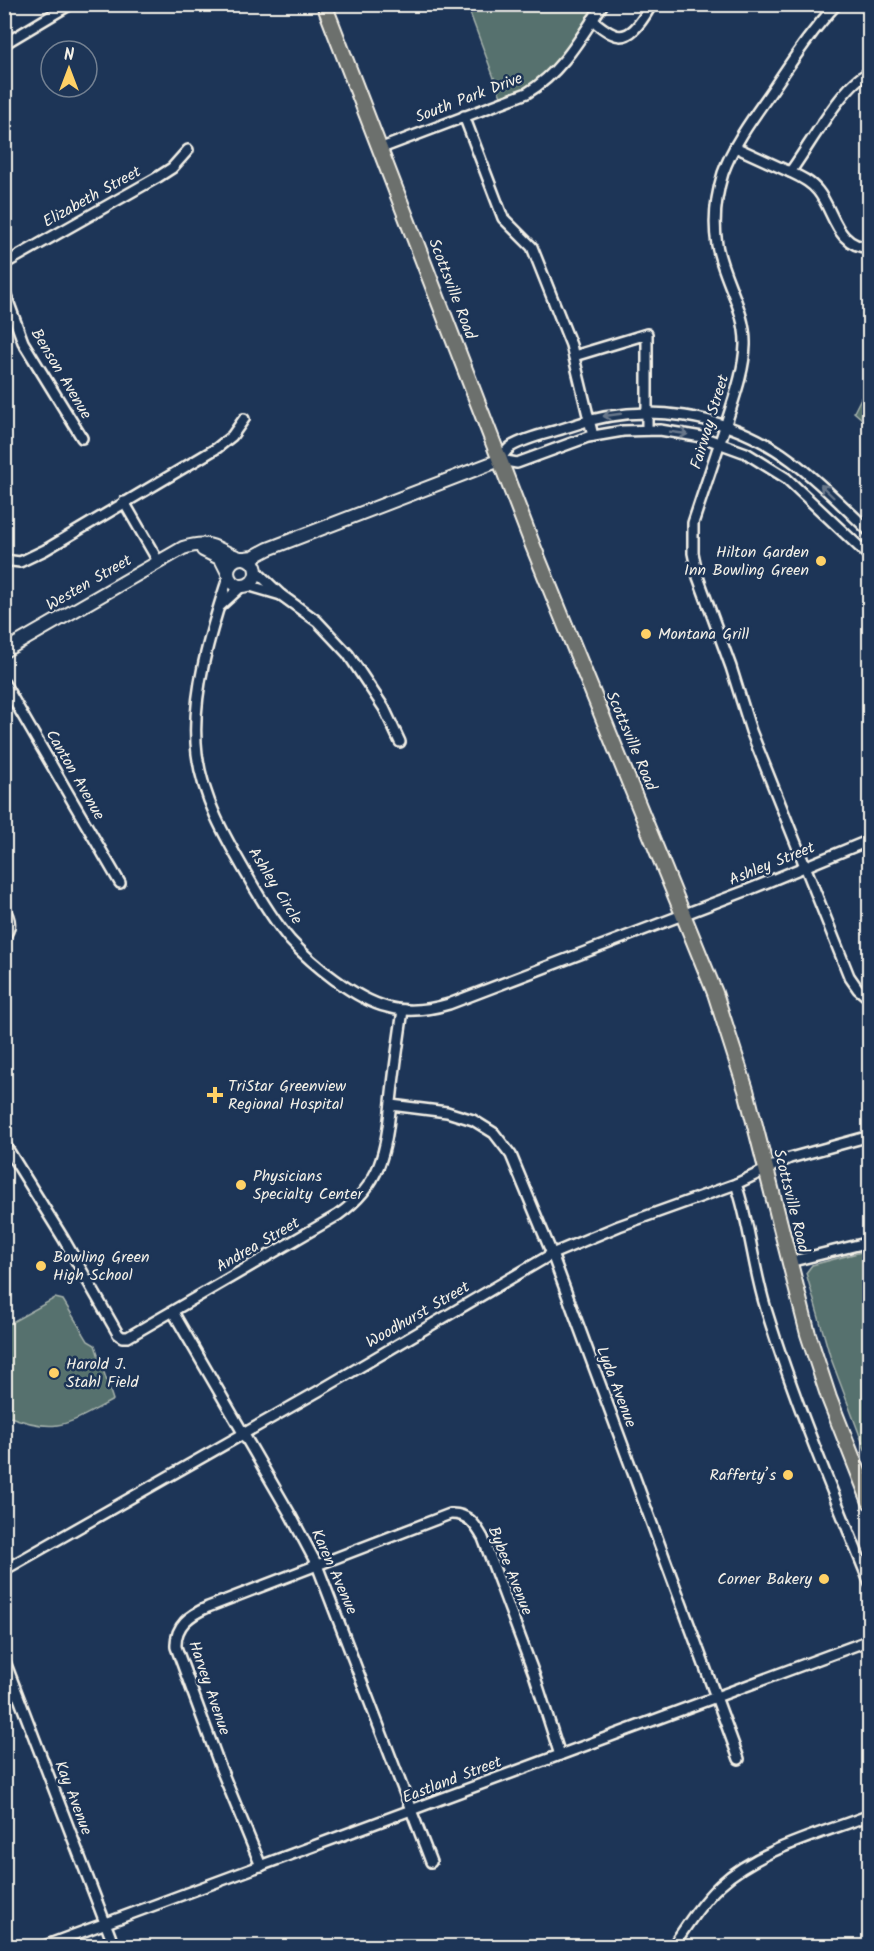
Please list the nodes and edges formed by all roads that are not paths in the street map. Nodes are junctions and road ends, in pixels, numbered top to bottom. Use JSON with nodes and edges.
{"nodes":[{"id":1,"x":71,"y":4,"type":"edge"},
{"id":2,"x":324,"y":4,"type":"edge"},
{"id":3,"x":603,"y":4,"type":"edge"},
{"id":4,"x":652,"y":4,"type":"edge"},
{"id":5,"x":837,"y":4,"type":"edge"},
{"id":6,"x":592,"y":20,"type":"junction"},
{"id":7,"x":4,"y":44,"type":"edge"},
{"id":8,"x":870,"y":73,"type":"edge"},
{"id":9,"x":464,"y":116,"type":"junction"},
{"id":10,"x":735,"y":147,"type":"junction"},
{"id":11,"x":379,"y":149,"type":"junction"},
{"id":12,"x":188,"y":150,"type":"dead end"},
{"id":13,"x":790,"y":172,"type":"junction"},
{"id":14,"x":870,"y":248,"type":"edge"},
{"id":15,"x":4,"y":264,"type":"edge"},
{"id":16,"x":4,"y":290,"type":"edge"},
{"id":17,"x":574,"y":356,"type":"junction"},
{"id":18,"x":646,"y":412,"type":"junction"},
{"id":19,"x":244,"y":419,"type":"dead end"},
{"id":20,"x":589,"y":419,"type":"junction"},
{"id":21,"x":725,"y":426,"type":"junction"},
{"id":22,"x":647,"y":430,"type":"junction"},
{"id":23,"x":593,"y":436,"type":"junction"},
{"id":24,"x":82,"y":438,"type":"dead end"},
{"id":25,"x":720,"y":442,"type":"junction"},
{"id":26,"x":500,"y":460,"type":"junction"},
{"id":27,"x":124,"y":502,"type":"junction"},
{"id":28,"x":870,"y":532,"type":"edge"},
{"id":29,"x":280,"y":544,"type":"junction"},
{"id":30,"x":191,"y":546,"type":"junction"},
{"id":31,"x":870,"y":557,"type":"edge"},
{"id":32,"x":242,"y":558,"type":"junction"},
{"id":33,"x":4,"y":560,"type":"edge"},
{"id":34,"x":159,"y":561,"type":"junction"},
{"id":35,"x":256,"y":571,"type":"junction"},
{"id":36,"x":229,"y":574,"type":"junction"},
{"id":37,"x":244,"y":585,"type":"junction"},
{"id":38,"x":281,"y":595,"type":"junction"},
{"id":39,"x":220,"y":606,"type":"junction"},
{"id":40,"x":4,"y":651,"type":"edge"},
{"id":41,"x":4,"y":682,"type":"edge"},
{"id":42,"x":400,"y":742,"type":"dead end"},
{"id":43,"x":870,"y":840,"type":"edge"},
{"id":44,"x":806,"y":866,"type":"junction"},
{"id":45,"x":120,"y":883,"type":"dead end"},
{"id":46,"x":4,"y":909,"type":"edge"},
{"id":47,"x":684,"y":914,"type":"junction"},
{"id":48,"x":4,"y":937,"type":"edge"},
{"id":49,"x":870,"y":999,"type":"edge"},
{"id":50,"x":403,"y":1010,"type":"junction"},
{"id":51,"x":391,"y":1105,"type":"junction"},
{"id":52,"x":870,"y":1136,"type":"edge"},
{"id":53,"x":4,"y":1143,"type":"edge"},
{"id":54,"x":766,"y":1168,"type":"junction"},
{"id":55,"x":736,"y":1184,"type":"junction"},
{"id":56,"x":870,"y":1242,"type":"edge"},
{"id":57,"x":552,"y":1254,"type":"junction"},
{"id":58,"x":789,"y":1262,"type":"junction"},
{"id":59,"x":173,"y":1312,"type":"junction"},
{"id":60,"x":243,"y":1433,"type":"junction"},
{"id":61,"x":870,"y":1502,"type":"edge"},
{"id":62,"x":317,"y":1565,"type":"junction"},
{"id":63,"x":4,"y":1570,"type":"edge"},
{"id":64,"x":870,"y":1584,"type":"edge"},
{"id":65,"x":870,"y":1640,"type":"edge"},
{"id":66,"x":4,"y":1659,"type":"edge"},
{"id":67,"x":715,"y":1697,"type":"junction"},
{"id":68,"x":560,"y":1755,"type":"junction"},
{"id":69,"x":739,"y":1759,"type":"dead end"},
{"id":70,"x":411,"y":1811,"type":"junction"},
{"id":71,"x":870,"y":1815,"type":"edge"},
{"id":72,"x":431,"y":1862,"type":"dead end"},
{"id":73,"x":261,"y":1866,"type":"junction"},
{"id":74,"x":105,"y":1924,"type":"junction"},
{"id":75,"x":44,"y":1947,"type":"edge"},
{"id":76,"x":114,"y":1947,"type":"edge"},
{"id":77,"x":673,"y":1947,"type":"edge"}],
"edges":[{"from":1,"to":7,"type":"street"},
{"from":2,"to":11,"type":"main road","name":"Scottsville Road"},
{"from":3,"to":6,"type":"street","name":"South Park Drive"},
{"from":4,"to":6,"type":"street"},
{"from":5,"to":10,"type":"street","name":"Fairway Street"},
{"from":6,"to":9,"type":"street","name":"South Park Drive"},
{"from":8,"to":13,"type":"street"},
{"from":9,"to":11,"type":"street","name":"South Park Drive"},
{"from":9,"to":17,"type":"street"},
{"from":10,"to":13,"type":"street"},
{"from":10,"to":21,"type":"street","name":"Fairway Street"},
{"from":11,"to":26,"type":"main road","name":"Scottsville Road"},
{"from":12,"to":15,"type":"street","name":"Elizabeth Street"},
{"from":13,"to":14,"type":"street"},
{"from":16,"to":24,"type":"street","name":"Benson Avenue"},
{"from":17,"to":18,"type":"street"},
{"from":17,"to":20,"type":"street"},
{"from":18,"to":20,"type":"street","one_way":true},
{"from":18,"to":21,"type":"street"},
{"from":18,"to":22,"type":"street"},
{"from":19,"to":27,"type":"street"},
{"from":20,"to":23,"type":"street"},
{"from":20,"to":26,"type":"street"},
{"from":21,"to":25,"type":"street","name":"Fairway Street"},
{"from":28,"to":21,"type":"street","one_way":true},
{"from":22,"to":23,"type":"street"},
{"from":22,"to":25,"type":"street","one_way":true},
{"from":23,"to":26,"type":"street"},
{"from":25,"to":31,"type":"street"},
{"from":25,"to":44,"type":"street","name":"Fairway Street"},
{"from":26,"to":29,"type":"street"},
{"from":26,"to":47,"type":"main road","name":"Scottsville Road"},
{"from":27,"to":33,"type":"street"},
{"from":27,"to":34,"type":"street"},
{"from":29,"to":32,"type":"street"},
{"from":29,"to":35,"type":"street"},
{"from":30,"to":32,"type":"street"},
{"from":30,"to":34,"type":"street","name":"Westen Street"},
{"from":30,"to":36,"type":"street"},
{"from":32,"to":35,"type":"street"},
{"from":32,"to":36,"type":"street"},
{"from":34,"to":40,"type":"street","name":"Westen Street"},
{"from":35,"to":37,"type":"street"},
{"from":35,"to":38,"type":"street"},
{"from":36,"to":37,"type":"street"},
{"from":36,"to":39,"type":"street","name":"Ashley Circle"},
{"from":37,"to":38,"type":"street"},
{"from":37,"to":39,"type":"street"},
{"from":38,"to":42,"type":"street"},
{"from":39,"to":50,"type":"street","name":"Ashley Circle"},
{"from":41,"to":45,"type":"street","name":"Canton Avenue"},
{"from":43,"to":44,"type":"street","name":"Ashley Street"},
{"from":44,"to":47,"type":"street","name":"Ashley Street"},
{"from":44,"to":49,"type":"street","name":"Fairway Street"},
{"from":46,"to":48,"type":"street"},
{"from":47,"to":50,"type":"street","name":"Ashley Circle"},
{"from":47,"to":54,"type":"main road","name":"Scottsville Road"},
{"from":50,"to":51,"type":"street","name":"Andrea Street"},
{"from":51,"to":57,"type":"street","name":"Lyda Avenue"},
{"from":51,"to":59,"type":"street","name":"Andrea Street"},
{"from":52,"to":54,"type":"street","name":"Woodhurst Street"},
{"from":53,"to":59,"type":"street","name":"Andrea Street"},
{"from":54,"to":55,"type":"street","name":"Woodhurst Street"},
{"from":54,"to":58,"type":"main road","name":"Scottsville Road"},
{"from":55,"to":57,"type":"street","name":"Woodhurst Street"},
{"from":55,"to":64,"type":"street"},
{"from":56,"to":58,"type":"street"},
{"from":57,"to":60,"type":"street","name":"Woodhurst Street"},
{"from":57,"to":67,"type":"street","name":"Lyda Avenue"},
{"from":58,"to":61,"type":"main road","name":"Scottsville Road"},
{"from":59,"to":60,"type":"street","name":"Karen Avenue"},
{"from":60,"to":62,"type":"street","name":"Karen Avenue"},
{"from":60,"to":63,"type":"street","name":"Woodhurst Street"},
{"from":62,"to":68,"type":"street","name":"Bybee Avenue"},
{"from":62,"to":70,"type":"street","name":"Karen Avenue"},
{"from":62,"to":73,"type":"street","name":"Harvey Avenue"},
{"from":65,"to":67,"type":"street","name":"Eastland Street"},
{"from":66,"to":74,"type":"street","name":"Kay Avenue"},
{"from":67,"to":68,"type":"street","name":"Eastland Street"},
{"from":67,"to":69,"type":"street","name":"Lyda Avenue"},
{"from":68,"to":70,"type":"street","name":"Eastland Street"},
{"from":70,"to":72,"type":"street","name":"Karen Avenue"},
{"from":70,"to":73,"type":"street","name":"Eastland Street"},
{"from":71,"to":77,"type":"street"},
{"from":73,"to":74,"type":"street","name":"Eastland Street"},
{"from":74,"to":75,"type":"street","name":"Eastland Street"},
{"from":74,"to":76,"type":"street","name":"Kay Avenue"}]}
